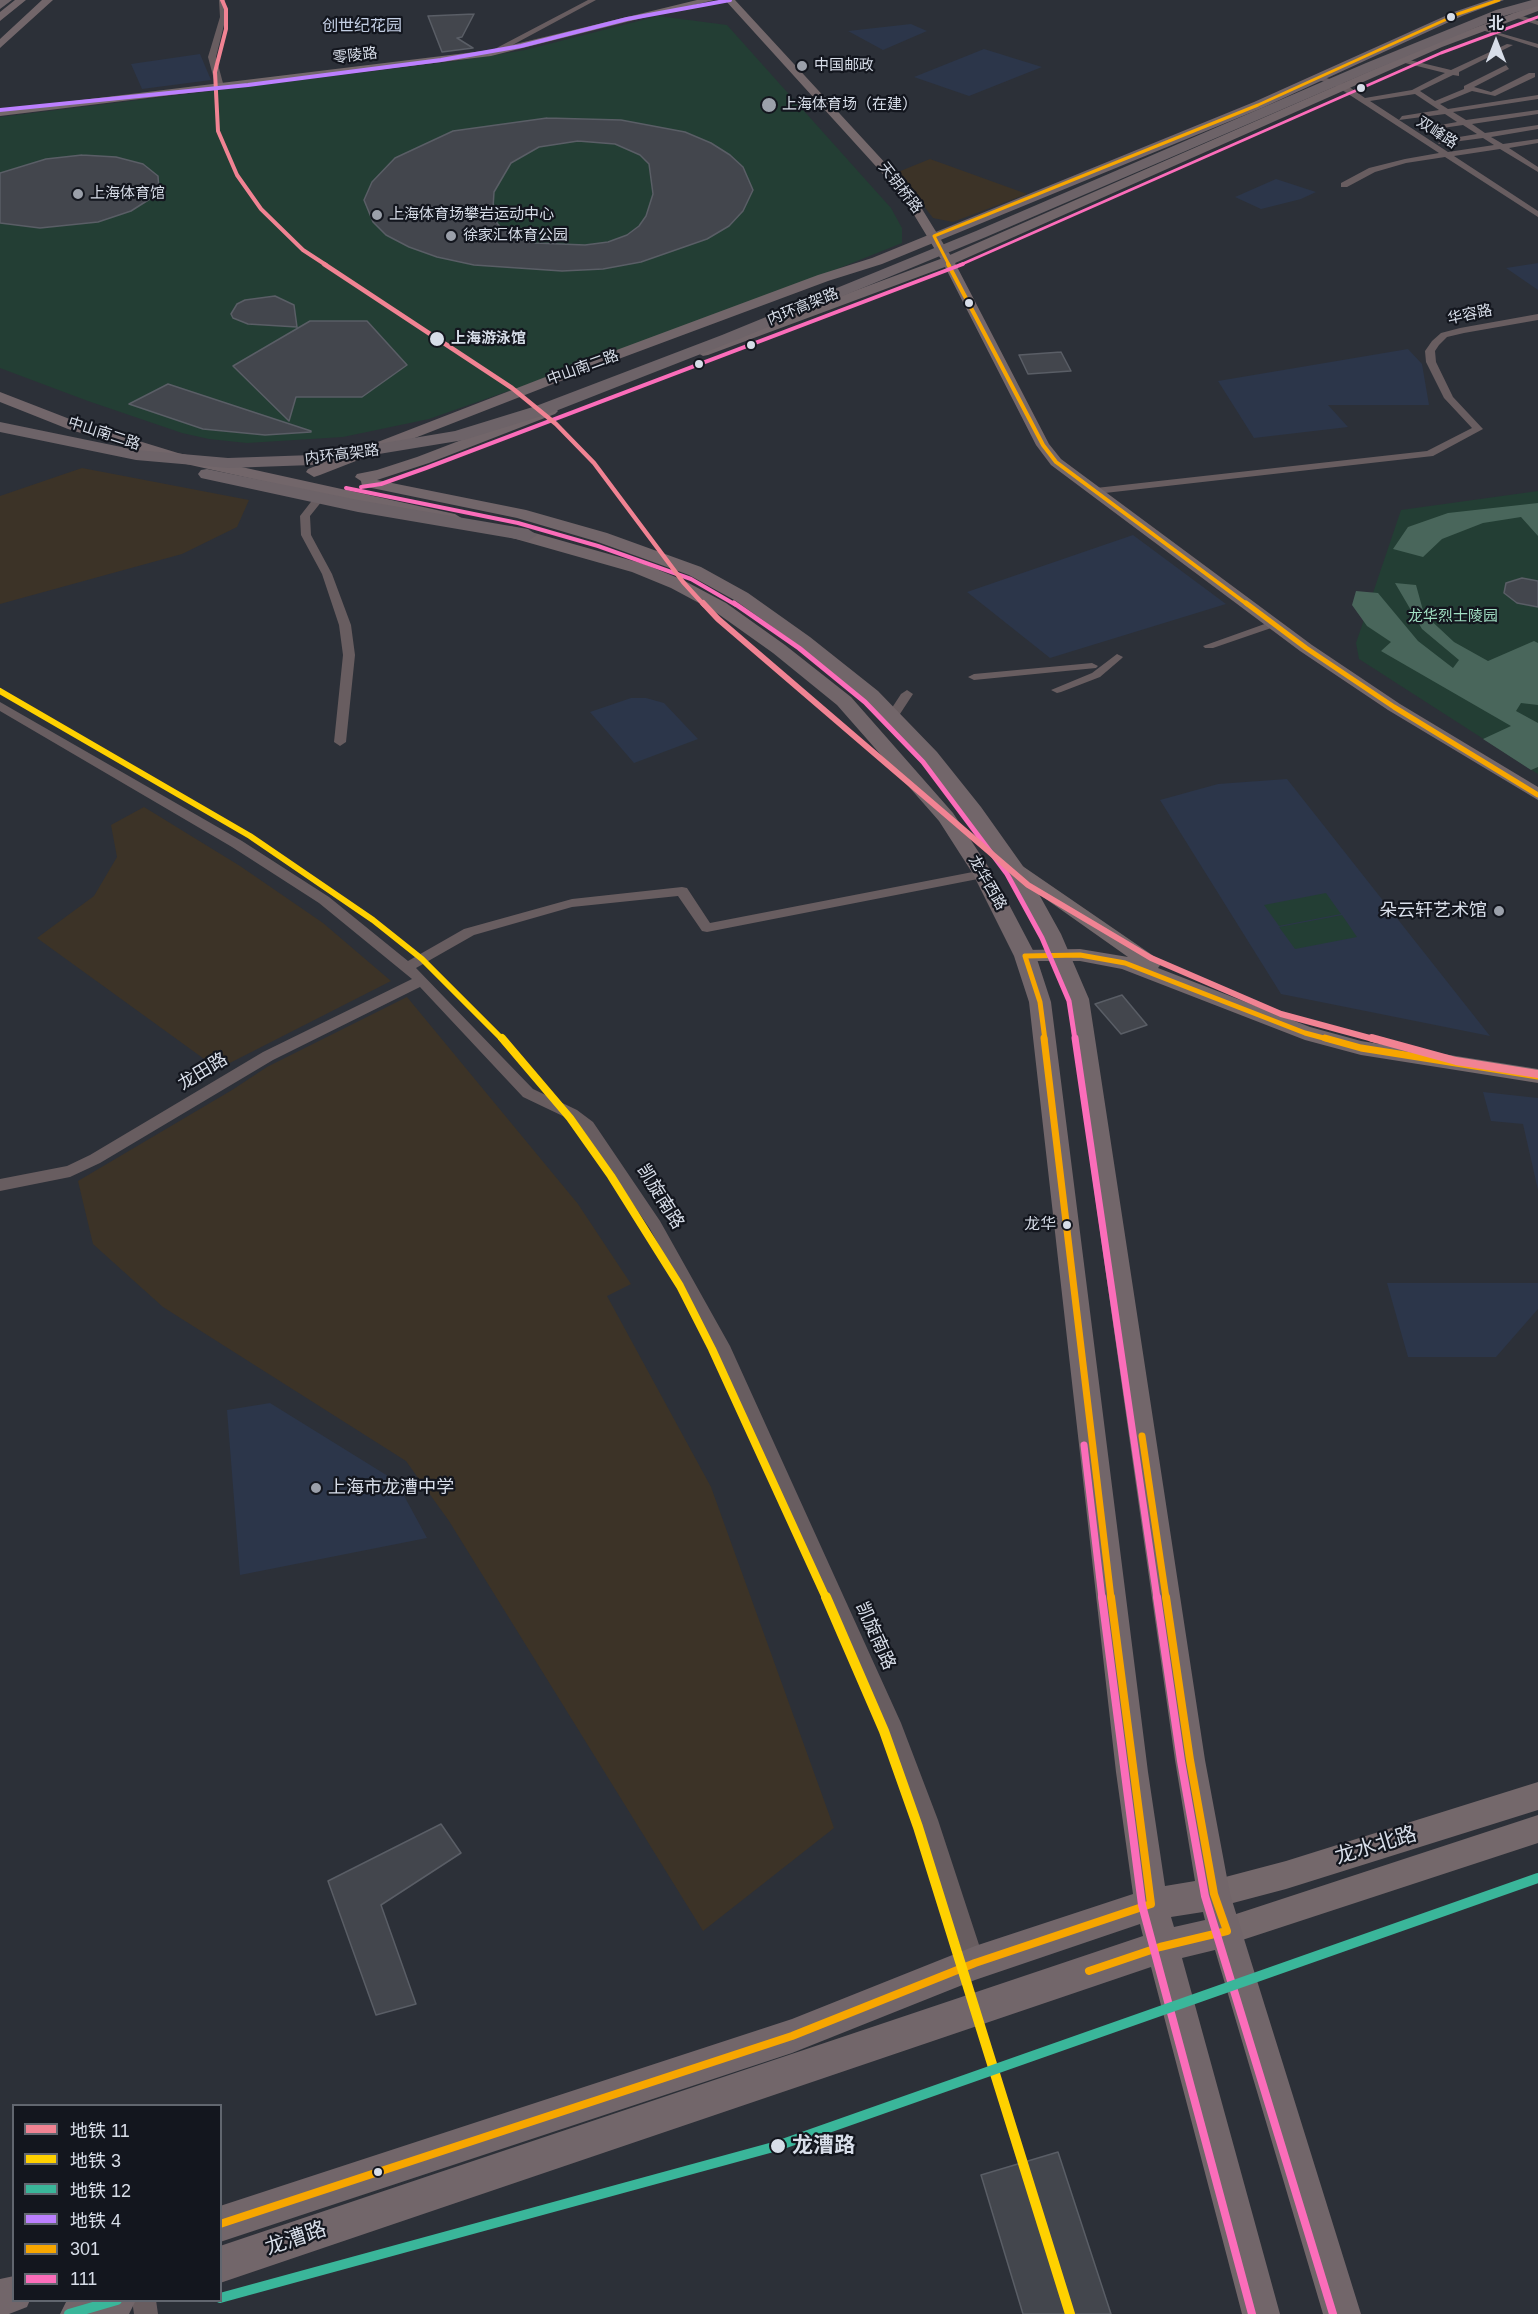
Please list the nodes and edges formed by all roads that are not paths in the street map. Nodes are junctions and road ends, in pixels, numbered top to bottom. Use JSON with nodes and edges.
{"nodes":[{"id":1,"x":6,"y":0,"type":"edge"},
{"id":2,"x":21,"y":0,"type":"edge"},
{"id":3,"x":48,"y":0,"type":"edge"},
{"id":4,"x":222,"y":0,"type":"edge"},
{"id":5,"x":593,"y":0,"type":"edge"},
{"id":6,"x":709,"y":0,"type":"edge"},
{"id":7,"x":730,"y":0,"type":"edge"},
{"id":8,"x":1499,"y":0,"type":"edge"},
{"id":9,"x":1522,"y":0,"type":"edge"},
{"id":10,"x":1538,"y":2,"type":"edge"},
{"id":11,"x":0,"y":5,"type":"edge"},
{"id":12,"x":1538,"y":8,"type":"edge"},
{"id":13,"x":1513,"y":15,"type":"junction"},
{"id":14,"x":0,"y":18,"type":"edge"},
{"id":15,"x":1538,"y":23,"type":"edge"},
{"id":16,"x":1480,"y":28,"type":"junction"},
{"id":17,"x":530,"y":33,"type":"junction"},
{"id":18,"x":1528,"y":35,"type":"dead end"},
{"id":19,"x":1517,"y":39,"type":"junction"},
{"id":20,"x":546,"y":41,"type":"junction"},
{"id":21,"x":0,"y":45,"type":"edge"},
{"id":22,"x":1509,"y":45,"type":"dead end"},
{"id":23,"x":1538,"y":45,"type":"edge"},
{"id":24,"x":491,"y":53,"type":"junction"},
{"id":25,"x":1480,"y":59,"type":"junction"},
{"id":26,"x":1404,"y":60,"type":"junction"},
{"id":27,"x":1514,"y":69,"type":"junction"},
{"id":28,"x":1451,"y":73,"type":"junction"},
{"id":29,"x":1461,"y":76,"type":"dead end"},
{"id":30,"x":1536,"y":76,"type":"edge"},
{"id":31,"x":1320,"y":77,"type":"junction"},
{"id":32,"x":1470,"y":78,"type":"dead end"},
{"id":33,"x":1479,"y":81,"type":"junction"},
{"id":34,"x":1342,"y":86,"type":"junction"},
{"id":35,"x":220,"y":87,"type":"junction"},
{"id":36,"x":1471,"y":89,"type":"junction"},
{"id":37,"x":1416,"y":92,"type":"junction"},
{"id":38,"x":1538,"y":98,"type":"edge"},
{"id":39,"x":1493,"y":99,"type":"junction"},
{"id":40,"x":1363,"y":100,"type":"junction"},
{"id":41,"x":1417,"y":102,"type":"dead end"},
{"id":42,"x":1430,"y":103,"type":"junction"},
{"id":43,"x":1395,"y":105,"type":"dead end"},
{"id":44,"x":1384,"y":107,"type":"dead end"},
{"id":45,"x":1445,"y":112,"type":"junction"},
{"id":46,"x":1538,"y":112,"type":"edge"},
{"id":47,"x":0,"y":113,"type":"edge"},
{"id":48,"x":1511,"y":116,"type":"junction"},
{"id":49,"x":1402,"y":118,"type":"dead end"},
{"id":50,"x":1463,"y":123,"type":"junction"},
{"id":51,"x":1534,"y":127,"type":"edge"},
{"id":52,"x":1422,"y":129,"type":"dead end"},
{"id":53,"x":1482,"y":135,"type":"junction"},
{"id":54,"x":1538,"y":141,"type":"edge"},
{"id":55,"x":1441,"y":142,"type":"dead end"},
{"id":56,"x":1500,"y":146,"type":"junction"},
{"id":57,"x":1447,"y":155,"type":"junction"},
{"id":58,"x":1538,"y":159,"type":"edge"},
{"id":59,"x":1524,"y":161,"type":"junction"},
{"id":60,"x":1538,"y":170,"type":"edge"},
{"id":61,"x":1344,"y":184,"type":"dead end"},
{"id":62,"x":1538,"y":215,"type":"edge"},
{"id":63,"x":934,"y":236,"type":"junction"},
{"id":64,"x":948,"y":261,"type":"junction"},
{"id":65,"x":855,"y":270,"type":"junction"},
{"id":66,"x":1538,"y":318,"type":"edge"},
{"id":67,"x":600,"y":378,"type":"junction"},
{"id":68,"x":0,"y":381,"type":"edge"},
{"id":69,"x":0,"y":397,"type":"edge"},
{"id":70,"x":0,"y":418,"type":"edge"},
{"id":71,"x":0,"y":427,"type":"edge"},
{"id":72,"x":98,"y":447,"type":"junction"},
{"id":73,"x":314,"y":472,"type":"junction"},
{"id":74,"x":348,"y":479,"type":"junction"},
{"id":75,"x":325,"y":491,"type":"junction"},
{"id":76,"x":1096,"y":491,"type":"junction"},
{"id":77,"x":528,"y":535,"type":"junction"},
{"id":78,"x":1273,"y":624,"type":"junction"},
{"id":79,"x":1209,"y":646,"type":"dead end"},
{"id":80,"x":1116,"y":657,"type":"dead end"},
{"id":81,"x":1092,"y":666,"type":"dead end"},
{"id":82,"x":974,"y":677,"type":"dead end"},
{"id":83,"x":1057,"y":690,"type":"dead end"},
{"id":84,"x":907,"y":694,"type":"dead end"},
{"id":85,"x":0,"y":706,"type":"edge"},
{"id":86,"x":892,"y":717,"type":"junction"},
{"id":87,"x":340,"y":742,"type":"dead end"},
{"id":88,"x":1538,"y":795,"type":"edge"},
{"id":89,"x":1015,"y":869,"type":"junction"},
{"id":90,"x":983,"y":874,"type":"junction"},
{"id":91,"x":1060,"y":955,"type":"junction"},
{"id":92,"x":1025,"y":956,"type":"junction"},
{"id":93,"x":408,"y":967,"type":"junction"},
{"id":94,"x":422,"y":980,"type":"junction"},
{"id":95,"x":1181,"y":984,"type":"junction"},
{"id":96,"x":1538,"y":1076,"type":"edge"},
{"id":97,"x":0,"y":1185,"type":"edge"},
{"id":98,"x":1538,"y":1796,"type":"edge"},
{"id":99,"x":1538,"y":1829,"type":"edge"},
{"id":100,"x":1214,"y":1894,"type":"junction"},
{"id":101,"x":1150,"y":1904,"type":"junction"},
{"id":102,"x":1227,"y":1931,"type":"junction"},
{"id":103,"x":1160,"y":1947,"type":"junction"},
{"id":104,"x":975,"y":1963,"type":"junction"},
{"id":105,"x":222,"y":2223,"type":"edge"},
{"id":106,"x":222,"y":2264,"type":"edge"},
{"id":107,"x":115,"y":2302,"type":"edge"},
{"id":108,"x":120,"y":2302,"type":"edge"},
{"id":109,"x":81,"y":2314,"type":"edge"},
{"id":110,"x":1261,"y":2314,"type":"edge"},
{"id":111,"x":1342,"y":2314,"type":"edge"}],
"edges":[{"from":1,"to":11,"type":"highway"},
{"from":2,"to":14,"type":"main road"},
{"from":3,"to":21,"type":"main road"},
{"from":4,"to":35,"type":"street"},
{"from":5,"to":17,"type":"street"},
{"from":6,"to":20,"type":"street","name":"零陵路"},
{"from":7,"to":63,"type":"street","name":"天钥桥路"},
{"from":8,"to":31,"type":"main road","name":"中山南二路"},
{"from":9,"to":67,"type":"highway","name":"内环高架路"},
{"from":10,"to":72,"type":"highway","name":"内环高架路"},
{"from":12,"to":13,"type":"main road","name":"中山南二路"},
{"from":13,"to":15,"type":"street"},
{"from":13,"to":16,"type":"main road","name":"中山南二路"},
{"from":16,"to":19,"type":"street"},
{"from":16,"to":26,"type":"main road","name":"中山南二路"},
{"from":17,"to":20,"type":"street"},
{"from":17,"to":24,"type":"street"},
{"from":18,"to":19,"type":"street"},
{"from":19,"to":23,"type":"street"},
{"from":20,"to":24,"type":"street","name":"零陵路"},
{"from":22,"to":25,"type":"street"},
{"from":24,"to":35,"type":"street","name":"零陵路"},
{"from":25,"to":27,"type":"street"},
{"from":25,"to":28,"type":"street"},
{"from":26,"to":28,"type":"street"},
{"from":26,"to":34,"type":"main road","name":"中山南二路"},
{"from":27,"to":30,"type":"street"},
{"from":27,"to":33,"type":"street"},
{"from":28,"to":29,"type":"street"},
{"from":28,"to":37,"type":"street"},
{"from":30,"to":39,"type":"street"},
{"from":31,"to":34,"type":"street","name":"双峰路"},
{"from":31,"to":63,"type":"main road","name":"中山南二路"},
{"from":32,"to":33,"type":"street"},
{"from":33,"to":36,"type":"street"},
{"from":34,"to":40,"type":"street","name":"双峰路"},
{"from":34,"to":64,"type":"main road","name":"中山南二路"},
{"from":35,"to":47,"type":"street","name":"零陵路"},
{"from":36,"to":39,"type":"street"},
{"from":36,"to":42,"type":"street"},
{"from":37,"to":40,"type":"street"},
{"from":37,"to":42,"type":"street"},
{"from":38,"to":39,"type":"street"},
{"from":39,"to":45,"type":"street"},
{"from":39,"to":48,"type":"street"},
{"from":40,"to":57,"type":"street","name":"双峰路"},
{"from":41,"to":42,"type":"street"},
{"from":42,"to":45,"type":"street"},
{"from":43,"to":44,"type":"street"},
{"from":45,"to":49,"type":"street"},
{"from":45,"to":50,"type":"street"},
{"from":46,"to":48,"type":"street"},
{"from":48,"to":50,"type":"street"},
{"from":48,"to":51,"type":"street"},
{"from":50,"to":52,"type":"street"},
{"from":50,"to":53,"type":"street"},
{"from":51,"to":53,"type":"street"},
{"from":53,"to":55,"type":"street"},
{"from":53,"to":56,"type":"street"},
{"from":54,"to":56,"type":"street"},
{"from":56,"to":57,"type":"street"},
{"from":56,"to":59,"type":"street"},
{"from":57,"to":61,"type":"street"},
{"from":57,"to":62,"type":"street","name":"双峰路"},
{"from":58,"to":59,"type":"street"},
{"from":59,"to":60,"type":"street"},
{"from":63,"to":64,"type":"street","name":"天钥桥路"},
{"from":63,"to":65,"type":"main road","name":"中山南二路"},
{"from":64,"to":74,"type":"main road","name":"中山南二路"},
{"from":64,"to":76,"type":"street","name":"天钥桥路"},
{"from":65,"to":67,"type":"highway"},
{"from":65,"to":73,"type":"main road","name":"中山南二路"},
{"from":65,"to":74,"type":"main road","name":"中山南二路"},
{"from":66,"to":76,"type":"street","name":"华容路"},
{"from":67,"to":70,"type":"highway","name":"内环高架路"},
{"from":68,"to":73,"type":"main road","name":"中山南二路"},
{"from":69,"to":75,"type":"main road","name":"中山南二路"},
{"from":71,"to":72,"type":"highway","name":"内环高架路"},
{"from":72,"to":77,"type":"highway"},
{"from":73,"to":74,"type":"main road","name":"中山南二路"},
{"from":74,"to":75,"type":"main road","name":"中山南二路"},
{"from":74,"to":86,"type":"main road","name":"龙华西路"},
{"from":75,"to":77,"type":"main road","name":"龙华西路"},
{"from":75,"to":87,"type":"street"},
{"from":76,"to":78,"type":"street","name":"天钥桥路"},
{"from":77,"to":90,"type":"main road","name":"龙华西路"},
{"from":78,"to":79,"type":"street"},
{"from":78,"to":88,"type":"street","name":"天钥桥路"},
{"from":80,"to":83,"type":"street"},
{"from":81,"to":82,"type":"street"},
{"from":84,"to":86,"type":"street"},
{"from":85,"to":93,"type":"street","name":"凯旋南路"},
{"from":86,"to":89,"type":"main road","name":"龙华西路"},
{"from":89,"to":91,"type":"main road","name":"龙华西路"},
{"from":89,"to":95,"type":"street"},
{"from":90,"to":92,"type":"main road","name":"龙华西路"},
{"from":90,"to":93,"type":"street"},
{"from":91,"to":92,"type":"street"},
{"from":91,"to":95,"type":"street"},
{"from":91,"to":100,"type":"main road","name":"龙华西路"},
{"from":92,"to":101,"type":"main road","name":"龙华西路"},
{"from":93,"to":94,"type":"street","name":"凯旋南路"},
{"from":94,"to":97,"type":"street","name":"龙田路"},
{"from":94,"to":104,"type":"street","name":"凯旋南路"},
{"from":95,"to":96,"type":"street"},
{"from":98,"to":100,"type":"street","name":"龙水北路"},
{"from":99,"to":102,"type":"street","name":"龙水北路"},
{"from":100,"to":101,"type":"main road","name":"龙漕路"},
{"from":100,"to":102,"type":"main road","name":"龙华西路"},
{"from":101,"to":103,"type":"main road","name":"龙华西路"},
{"from":101,"to":104,"type":"main road","name":"龙漕路"},
{"from":102,"to":103,"type":"main road","name":"龙漕路"},
{"from":102,"to":111,"type":"main road","name":"龙华西路"},
{"from":103,"to":106,"type":"main road","name":"龙漕路"},
{"from":103,"to":110,"type":"main road","name":"龙华西路"},
{"from":104,"to":105,"type":"main road","name":"龙漕路"},
{"from":107,"to":109,"type":"main road"},
{"from":108,"to":109,"type":"street"}]}
